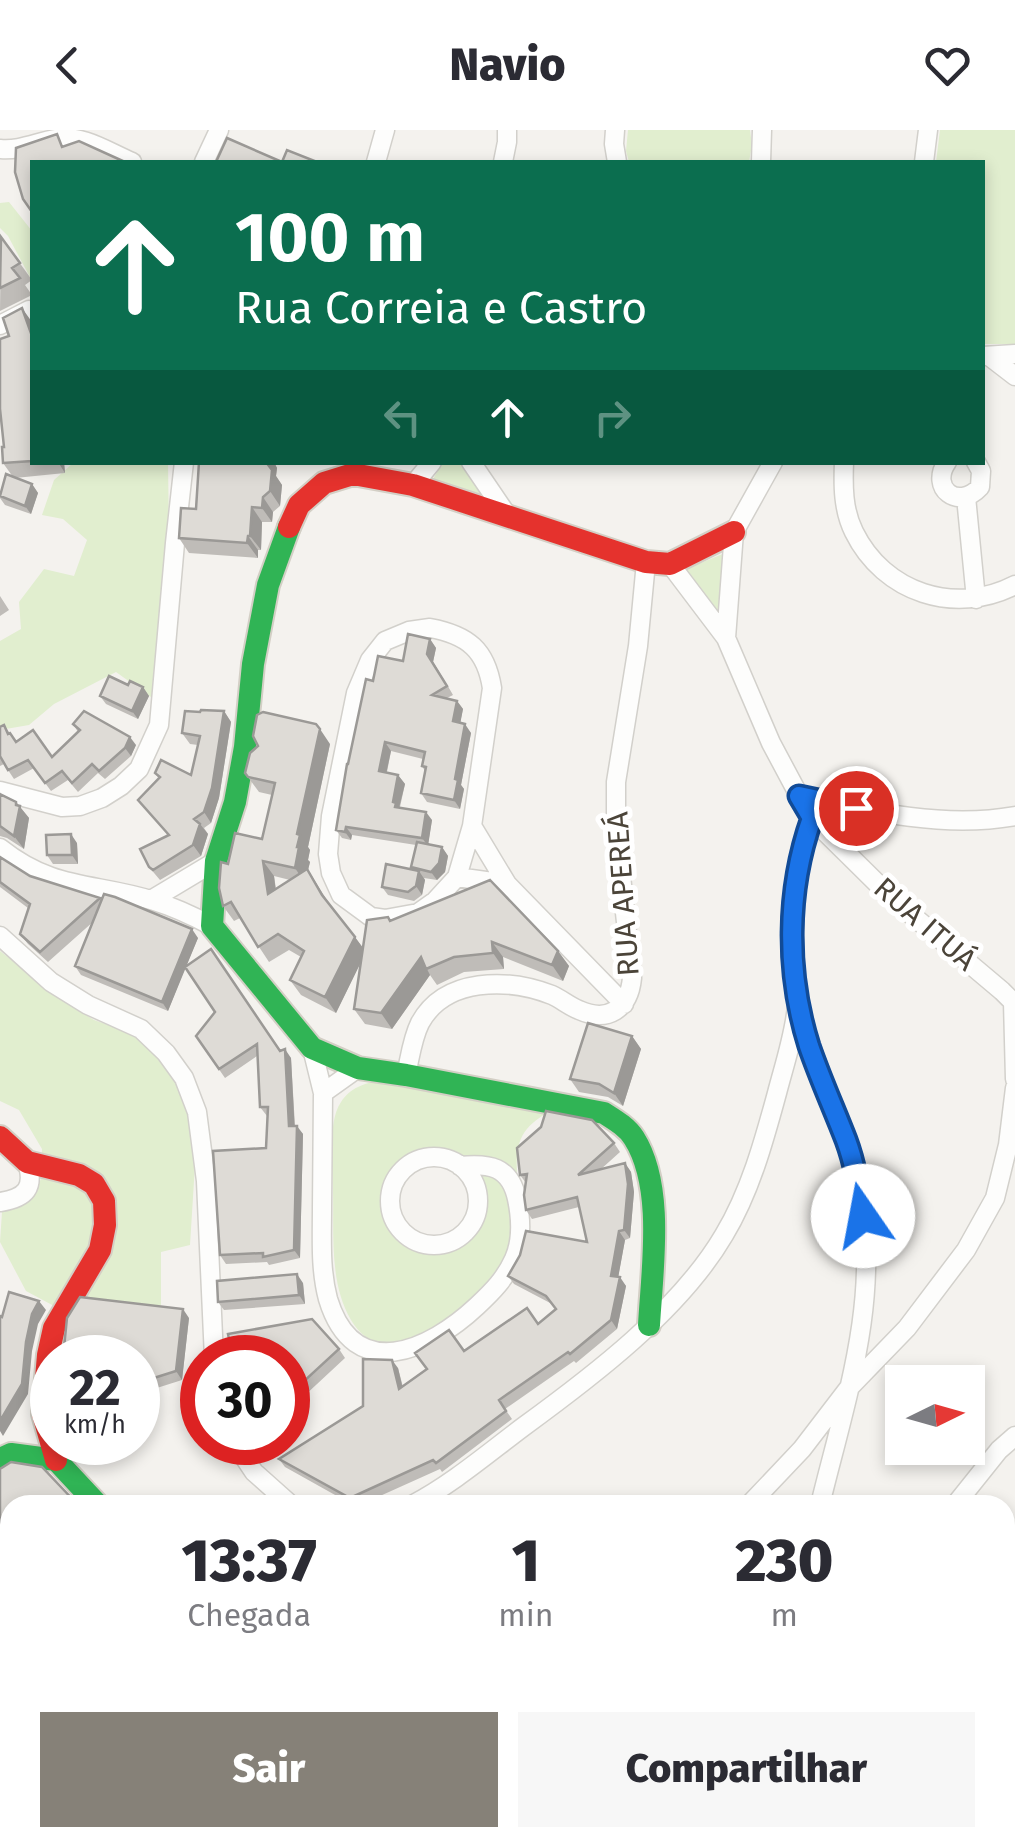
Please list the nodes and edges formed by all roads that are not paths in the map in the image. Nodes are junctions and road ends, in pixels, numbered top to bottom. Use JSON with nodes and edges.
{"nodes":[{"id":1,"x":219,"y":130,"type":"edge"},
{"id":2,"x":385,"y":130,"type":"edge"},
{"id":3,"x":507,"y":130,"type":"edge"},
{"id":4,"x":616,"y":130,"type":"edge"},
{"id":5,"x":762,"y":130,"type":"edge"},
{"id":6,"x":928,"y":130,"type":"edge"},
{"id":7,"x":0,"y":149,"type":"edge"},
{"id":8,"x":128,"y":160,"type":"edge"},
{"id":9,"x":205,"y":160,"type":"edge"},
{"id":10,"x":377,"y":160,"type":"edge"},
{"id":11,"x":504,"y":160,"type":"edge"},
{"id":12,"x":617,"y":160,"type":"edge"},
{"id":13,"x":761,"y":160,"type":"edge"},
{"id":14,"x":924,"y":160,"type":"edge"},
{"id":15,"x":29,"y":310,"type":"dead end"},
{"id":16,"x":0,"y":325,"type":"edge"},
{"id":17,"x":1015,"y":354,"type":"edge"},
{"id":18,"x":986,"y":356,"type":"edge"},
{"id":19,"x":1015,"y":376,"type":"edge"},
{"id":20,"x":184,"y":465,"type":"edge"},
{"id":21,"x":430,"y":465,"type":"edge"},
{"id":22,"x":473,"y":465,"type":"edge"},
{"id":23,"x":770,"y":465,"type":"edge"},
{"id":24,"x":844,"y":465,"type":"edge"},
{"id":25,"x":946,"y":465,"type":"edge"},
{"id":26,"x":977,"y":465,"type":"edge"},
{"id":27,"x":412,"y":486,"type":"junction"},
{"id":28,"x":966,"y":497,"type":"junction"},
{"id":29,"x":507,"y":516,"type":"junction"},
{"id":30,"x":734,"y":532,"type":"junction"},
{"id":31,"x":646,"y":562,"type":"junction"},
{"id":32,"x":670,"y":564,"type":"junction"},
{"id":33,"x":1015,"y":584,"type":"edge"},
{"id":34,"x":976,"y":600,"type":"junction"},
{"id":35,"x":726,"y":638,"type":"junction"},
{"id":36,"x":0,"y":792,"type":"edge"},
{"id":37,"x":799,"y":796,"type":"junction"},
{"id":38,"x":1015,"y":816,"type":"edge"},
{"id":39,"x":812,"y":818,"type":"junction"},
{"id":40,"x":472,"y":826,"type":"junction"},
{"id":41,"x":0,"y":848,"type":"edge"},
{"id":42,"x":216,"y":861,"type":"junction"},
{"id":43,"x":457,"y":878,"type":"junction"},
{"id":44,"x":506,"y":884,"type":"junction"},
{"id":45,"x":151,"y":900,"type":"junction"},
{"id":46,"x":212,"y":926,"type":"junction"},
{"id":47,"x":0,"y":936,"type":"edge"},
{"id":48,"x":1011,"y":997,"type":"edge"},
{"id":49,"x":624,"y":1004,"type":"junction"},
{"id":50,"x":797,"y":1004,"type":"junction"},
{"id":51,"x":312,"y":1048,"type":"junction"},
{"id":52,"x":358,"y":1068,"type":"junction"},
{"id":53,"x":406,"y":1076,"type":"junction"},
{"id":54,"x":1015,"y":1078,"type":"edge"},
{"id":55,"x":1015,"y":1088,"type":"edge"},
{"id":56,"x":323,"y":1094,"type":"junction"},
{"id":57,"x":0,"y":1136,"type":"edge"},
{"id":58,"x":27,"y":1162,"type":"junction"},
{"id":59,"x":460,"y":1166,"type":"junction"},
{"id":60,"x":0,"y":1202,"type":"edge"},
{"id":61,"x":648,"y":1324,"type":"junction"},
{"id":62,"x":52,"y":1335,"type":"edge"},
{"id":63,"x":213,"y":1335,"type":"edge"},
{"id":64,"x":848,"y":1389,"type":"junction"},
{"id":65,"x":30,"y":1428,"type":"edge"},
{"id":66,"x":1015,"y":1436,"type":"edge"},
{"id":67,"x":5,"y":1456,"type":"edge"},
{"id":68,"x":30,"y":1458,"type":"edge"},
{"id":69,"x":61,"y":1465,"type":"edge"},
{"id":70,"x":249,"y":1465,"type":"edge"},
{"id":71,"x":89,"y":1495,"type":"edge"},
{"id":72,"x":280,"y":1495,"type":"edge"},
{"id":73,"x":430,"y":1495,"type":"edge"},
{"id":74,"x":758,"y":1495,"type":"edge"},
{"id":75,"x":822,"y":1495,"type":"edge"},
{"id":76,"x":963,"y":1495,"type":"edge"}],
"edges":[{"from":1,"to":9,"type":"street"},
{"from":2,"to":10,"type":"street"},
{"from":3,"to":11,"type":"street"},
{"from":4,"to":12,"type":"street"},
{"from":5,"to":13,"type":"street"},
{"from":6,"to":14,"type":"street"},
{"from":7,"to":8,"type":"street"},
{"from":15,"to":16,"type":"street"},
{"from":17,"to":18,"type":"street"},
{"from":18,"to":19,"type":"street"},
{"from":20,"to":36,"type":"street"},
{"from":21,"to":27,"type":"street"},
{"from":22,"to":29,"type":"street"},
{"from":23,"to":30,"type":"street","name":"RUA ITUÁ"},
{"from":24,"to":34,"type":"street"},
{"from":25,"to":28,"type":"street"},
{"from":26,"to":28,"type":"street"},
{"from":27,"to":29,"type":"street"},
{"from":27,"to":42,"type":"street"},
{"from":28,"to":34,"type":"street"},
{"from":29,"to":31,"type":"street"},
{"from":30,"to":32,"type":"street"},
{"from":30,"to":35,"type":"street","name":"RUA ITUÁ"},
{"from":31,"to":32,"type":"street"},
{"from":31,"to":49,"type":"street","name":"RUA APEREÁ"},
{"from":32,"to":35,"type":"street"},
{"from":33,"to":34,"type":"street"},
{"from":35,"to":37,"type":"street","name":"RUA ITUÁ"},
{"from":37,"to":38,"type":"street"},
{"from":37,"to":39,"type":"street","name":"RUA ITUÁ"},
{"from":39,"to":48,"type":"street","name":"RUA ITUÁ"},
{"from":39,"to":50,"type":"street"},
{"from":40,"to":43,"type":"street"},
{"from":40,"to":43,"type":"street"},
{"from":40,"to":44,"type":"street"},
{"from":41,"to":45,"type":"street"},
{"from":42,"to":45,"type":"street"},
{"from":42,"to":46,"type":"street"},
{"from":43,"to":44,"type":"street"},
{"from":44,"to":49,"type":"street"},
{"from":45,"to":46,"type":"street"},
{"from":46,"to":51,"type":"street"},
{"from":47,"to":63,"type":"street"},
{"from":48,"to":54,"type":"street"},
{"from":49,"to":53,"type":"street","name":"RUA APEREÁ"},
{"from":50,"to":61,"type":"street"},
{"from":50,"to":64,"type":"street"},
{"from":51,"to":52,"type":"street"},
{"from":51,"to":56,"type":"street"},
{"from":52,"to":53,"type":"street"},
{"from":52,"to":56,"type":"street"},
{"from":53,"to":61,"type":"street"},
{"from":55,"to":64,"type":"street"},
{"from":56,"to":59,"type":"street"},
{"from":57,"to":58,"type":"street"},
{"from":58,"to":60,"type":"street"},
{"from":58,"to":62,"type":"street"},
{"from":59,"to":59,"type":"street"},
{"from":61,"to":73,"type":"street"},
{"from":64,"to":74,"type":"street"},
{"from":64,"to":75,"type":"street"},
{"from":65,"to":67,"type":"street"},
{"from":66,"to":76,"type":"street"},
{"from":67,"to":68,"type":"street"},
{"from":69,"to":71,"type":"street"},
{"from":70,"to":72,"type":"street"}]}
